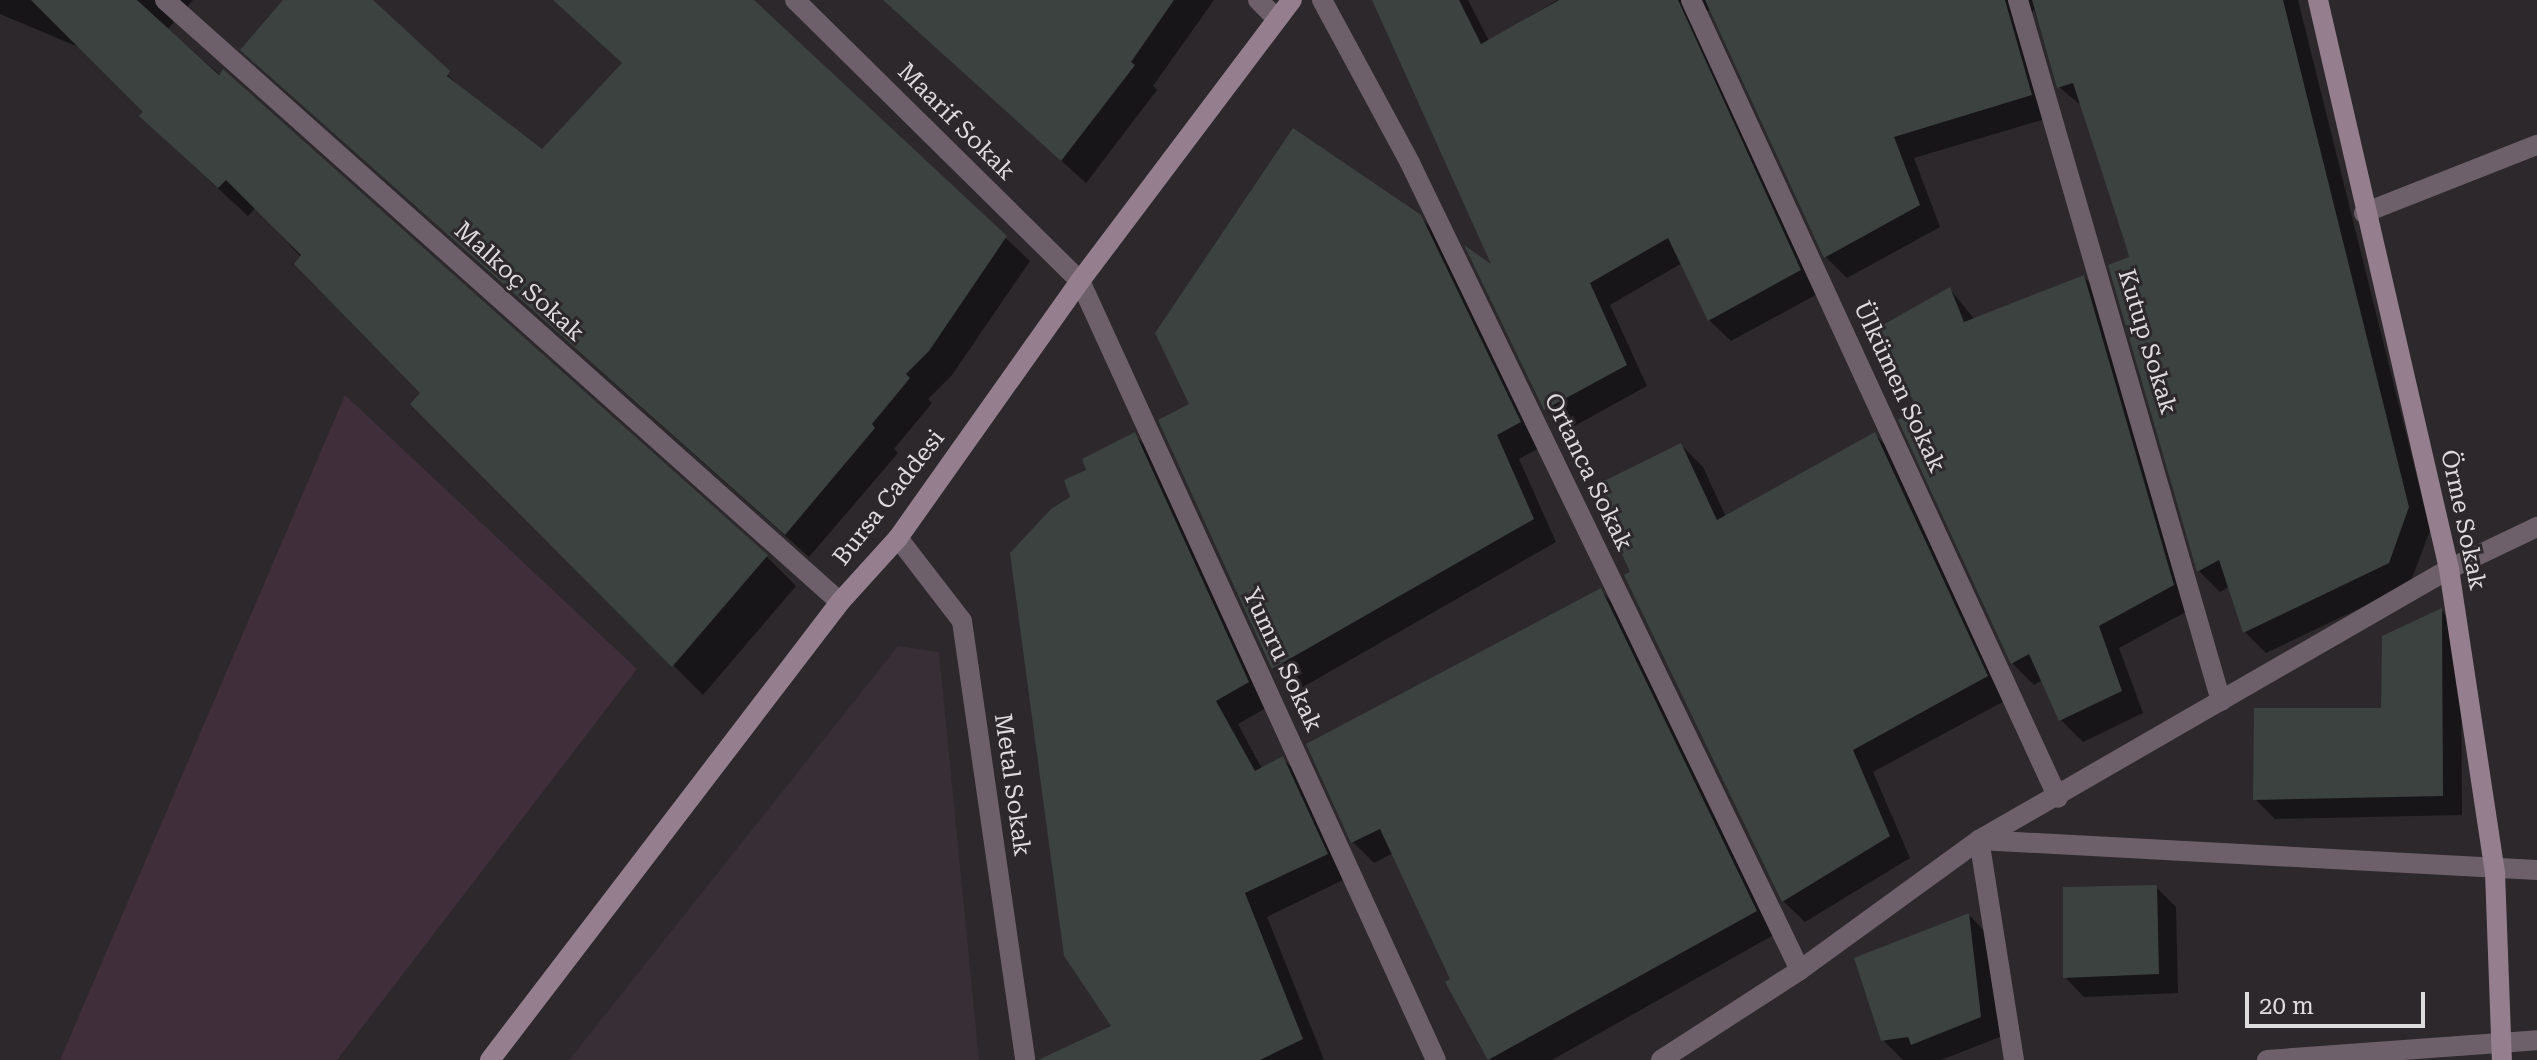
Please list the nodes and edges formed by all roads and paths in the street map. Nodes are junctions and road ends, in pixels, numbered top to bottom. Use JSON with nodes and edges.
{"nodes":[{"id":1,"x":165,"y":0,"type":"edge"},
{"id":2,"x":795,"y":0,"type":"edge"},
{"id":3,"x":1258,"y":0,"type":"edge"},
{"id":4,"x":1292,"y":0,"type":"edge"},
{"id":5,"x":1322,"y":0,"type":"edge"},
{"id":6,"x":1691,"y":0,"type":"edge"},
{"id":7,"x":2018,"y":0,"type":"edge"},
{"id":8,"x":2318,"y":0,"type":"edge"},
{"id":9,"x":1277,"y":19,"type":"junction"},
{"id":10,"x":2537,"y":145,"type":"edge"},
{"id":11,"x":2364,"y":213,"type":"junction"},
{"id":12,"x":1080,"y":281,"type":"junction"},
{"id":13,"x":2537,"y":527,"type":"edge"},
{"id":14,"x":898,"y":538,"type":"junction"},
{"id":15,"x":2449,"y":569,"type":"junction"},
{"id":16,"x":840,"y":602,"type":"junction"},
{"id":17,"x":2221,"y":701,"type":"junction"},
{"id":18,"x":2058,"y":798,"type":"junction"},
{"id":19,"x":1979,"y":840,"type":"junction"},
{"id":20,"x":2537,"y":870,"type":"edge"},
{"id":21,"x":2495,"y":872,"type":"junction"},
{"id":22,"x":1800,"y":970,"type":"junction"},
{"id":23,"x":2537,"y":1040,"type":"edge"},
{"id":24,"x":2502,"y":1050,"type":"edge"},
{"id":25,"x":490,"y":1060,"type":"edge"},
{"id":26,"x":1025,"y":1060,"type":"edge"},
{"id":27,"x":1436,"y":1060,"type":"edge"},
{"id":28,"x":1661,"y":1060,"type":"edge"},
{"id":29,"x":2014,"y":1060,"type":"edge"},
{"id":30,"x":2267,"y":1060,"type":"edge"}],
"edges":[{"from":1,"to":16,"type":"street","name":"Malkoç Sokak"},
{"from":2,"to":12,"type":"street","name":"Maarif Sokak"},
{"from":3,"to":9,"type":"street"},
{"from":4,"to":9,"type":"main road","name":"Bursa Caddesi"},
{"from":5,"to":22,"type":"street","name":"Ortanca Sokak"},
{"from":6,"to":18,"type":"street","name":"Ülkümen Sokak"},
{"from":7,"to":17,"type":"street","name":"Kutup Sokak"},
{"from":8,"to":11,"type":"main road","name":"Örme Sokak"},
{"from":9,"to":12,"type":"main road","name":"Bursa Caddesi"},
{"from":10,"to":11,"type":"street"},
{"from":11,"to":15,"type":"main road","name":"Örme Sokak"},
{"from":12,"to":14,"type":"main road","name":"Bursa Caddesi"},
{"from":12,"to":27,"type":"street","name":"Yumru Sokak"},
{"from":13,"to":15,"type":"street"},
{"from":14,"to":16,"type":"main road","name":"Bursa Caddesi"},
{"from":14,"to":26,"type":"street","name":"Metal Sokak"},
{"from":15,"to":17,"type":"street"},
{"from":15,"to":21,"type":"main road","name":"Örme Sokak"},
{"from":16,"to":25,"type":"main road","name":"Bursa Caddesi"},
{"from":17,"to":18,"type":"street"},
{"from":18,"to":19,"type":"street"},
{"from":19,"to":21,"type":"street"},
{"from":19,"to":22,"type":"street"},
{"from":19,"to":29,"type":"street"},
{"from":20,"to":21,"type":"street"},
{"from":21,"to":24,"type":"main road","name":"Örme Sokak"},
{"from":22,"to":28,"type":"street"},
{"from":23,"to":24,"type":"street"},
{"from":24,"to":30,"type":"street"}]}
